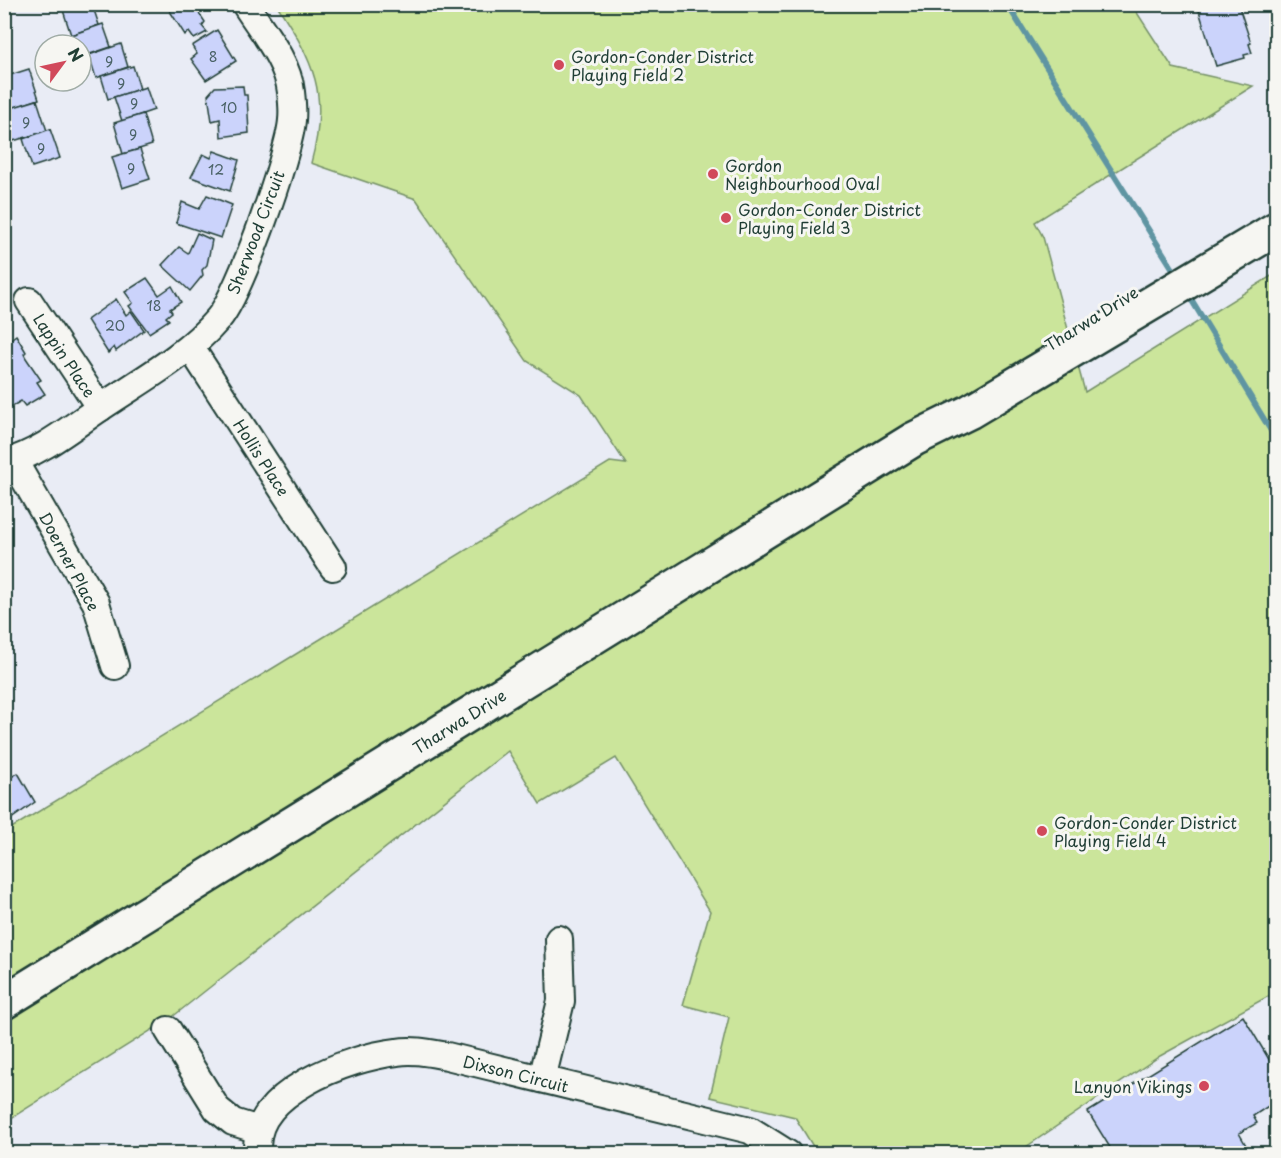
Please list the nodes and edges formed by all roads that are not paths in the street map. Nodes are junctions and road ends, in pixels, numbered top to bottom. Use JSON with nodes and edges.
{"nodes":[{"id":1,"x":245,"y":4,"type":"edge"},
{"id":2,"x":1276,"y":212,"type":"edge"},
{"id":3,"x":1276,"y":229,"type":"edge"},
{"id":4,"x":1220,"y":254,"type":"junction"},
{"id":5,"x":29,"y":301,"type":"dead end"},
{"id":6,"x":190,"y":348,"type":"junction"},
{"id":7,"x":100,"y":408,"type":"junction"},
{"id":8,"x":9,"y":462,"type":"edge"},
{"id":9,"x":333,"y":567,"type":"dead end"},
{"id":10,"x":115,"y":666,"type":"dead end"},
{"id":11,"x":560,"y":939,"type":"dead end"},
{"id":12,"x":4,"y":1002,"type":"edge"},
{"id":13,"x":168,"y":1030,"type":"dead end"},
{"id":14,"x":542,"y":1079,"type":"junction"},
{"id":15,"x":258,"y":1142,"type":"edge"},
{"id":16,"x":788,"y":1154,"type":"edge"}],
"edges":[{"from":1,"to":6,"type":"street","name":"Sherwood Circuit"},
{"from":2,"to":4,"type":"main road","name":"Tharwa Drive"},
{"from":3,"to":4,"type":"main road","name":"Tharwa Drive"},
{"from":4,"to":12,"type":"main road","name":"Tharwa Drive"},
{"from":5,"to":7,"type":"street","name":"Lappin Place"},
{"from":6,"to":7,"type":"street","name":"Sherwood Circuit"},
{"from":6,"to":9,"type":"street","name":"Hollis Place"},
{"from":7,"to":8,"type":"street","name":"Sherwood Circuit"},
{"from":8,"to":10,"type":"street","name":"Doerner Place"},
{"from":11,"to":14,"type":"street"},
{"from":13,"to":15,"type":"street","name":"Dixson Circuit"},
{"from":14,"to":15,"type":"street","name":"Dixson Circuit"},
{"from":14,"to":16,"type":"street","name":"Dixson Circuit"}]}
